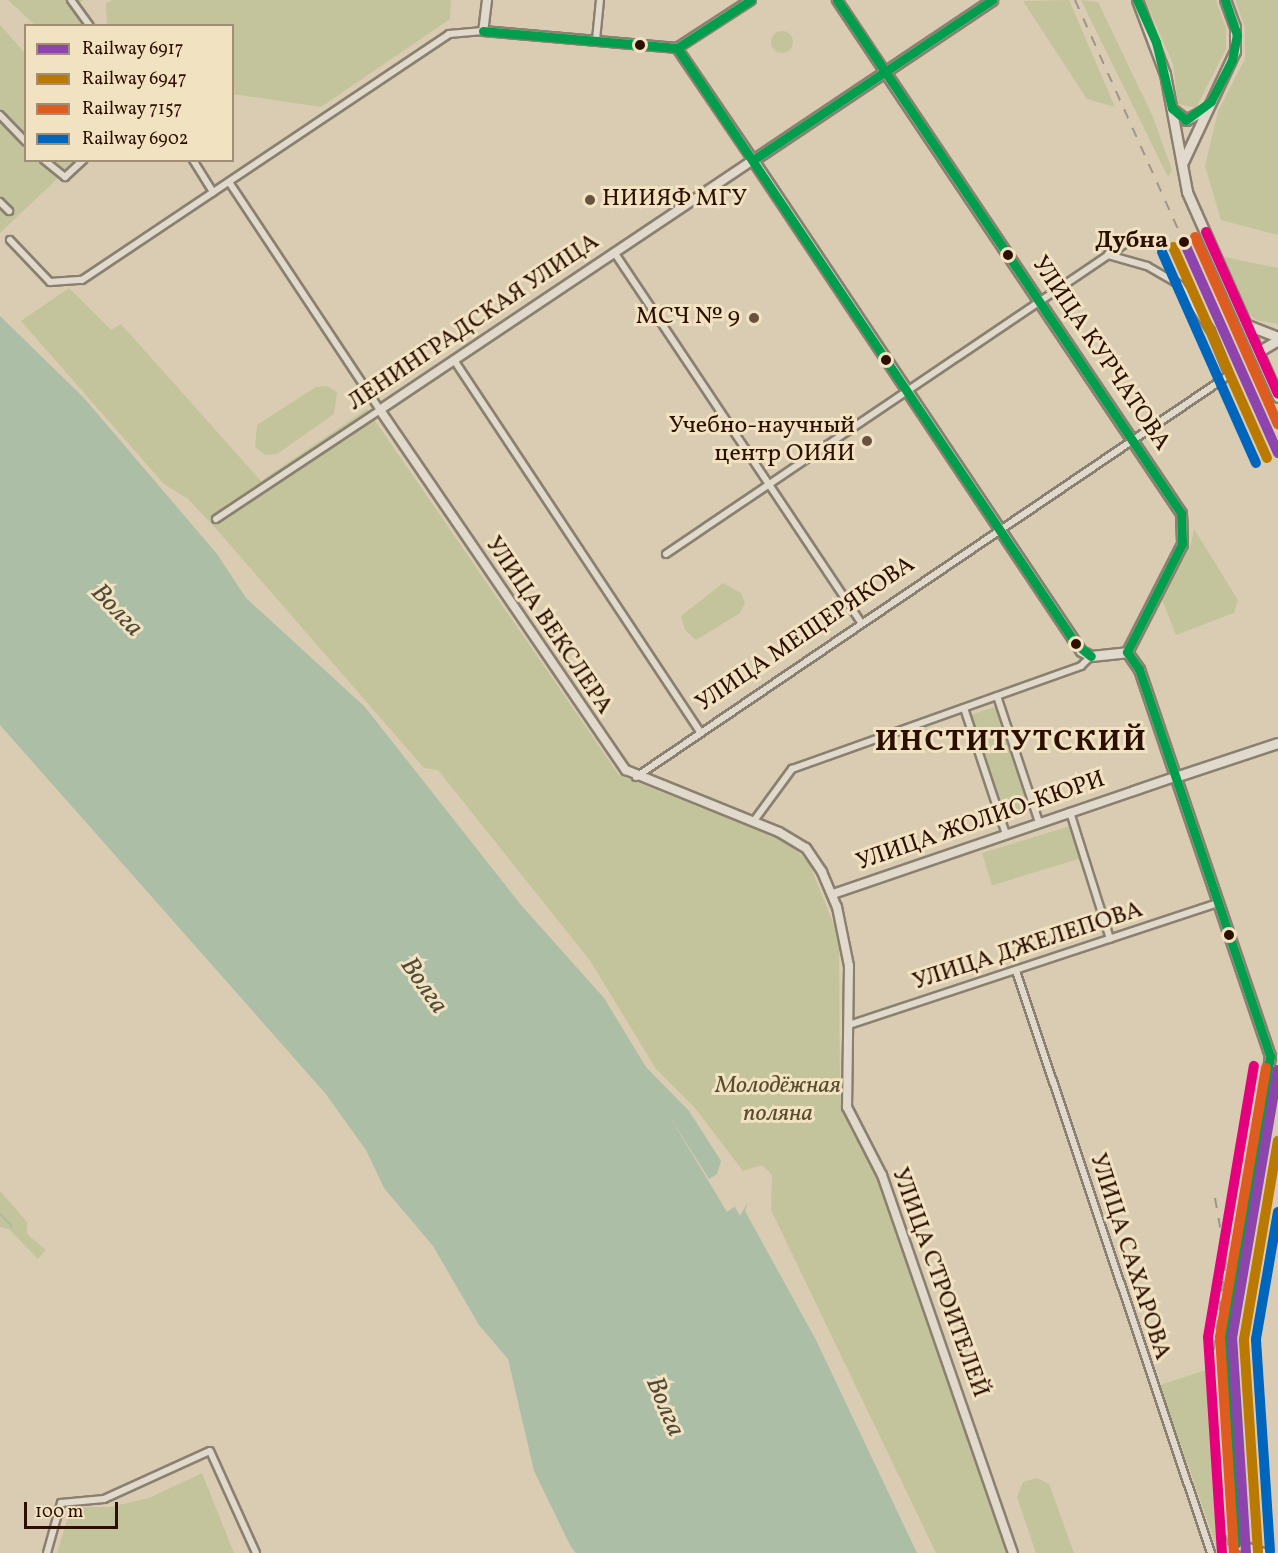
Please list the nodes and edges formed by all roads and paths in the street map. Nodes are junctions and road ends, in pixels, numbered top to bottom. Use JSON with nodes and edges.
{"nodes":[{"id":1,"x":71,"y":0,"type":"edge"},
{"id":2,"x":486,"y":0,"type":"edge"},
{"id":3,"x":600,"y":0,"type":"edge"},
{"id":4,"x":751,"y":0,"type":"edge"},
{"id":5,"x":837,"y":0,"type":"edge"},
{"id":6,"x":992,"y":0,"type":"edge"},
{"id":7,"x":1137,"y":0,"type":"edge"},
{"id":8,"x":1225,"y":0,"type":"edge"},
{"id":9,"x":89,"y":24,"type":"edge"},
{"id":10,"x":483,"y":31,"type":"junction"},
{"id":11,"x":596,"y":40,"type":"junction"},
{"id":12,"x":677,"y":48,"type":"junction"},
{"id":13,"x":885,"y":72,"type":"junction"},
{"id":14,"x":1211,"y":101,"type":"junction"},
{"id":15,"x":1172,"y":108,"type":"junction"},
{"id":16,"x":0,"y":115,"type":"edge"},
{"id":17,"x":24,"y":140,"type":"edge"},
{"id":18,"x":753,"y":160,"type":"junction"},
{"id":19,"x":46,"y":162,"type":"edge"},
{"id":20,"x":81,"y":162,"type":"edge"},
{"id":21,"x":194,"y":162,"type":"edge"},
{"id":22,"x":1182,"y":169,"type":"junction"},
{"id":23,"x":229,"y":182,"type":"junction"},
{"id":24,"x":213,"y":192,"type":"junction"},
{"id":25,"x":0,"y":202,"type":"edge"},
{"id":26,"x":9,"y":211,"type":"dead end"},
{"id":27,"x":10,"y":240,"type":"dead end"},
{"id":28,"x":1126,"y":243,"type":"dead end"},
{"id":29,"x":614,"y":252,"type":"junction"},
{"id":30,"x":1108,"y":255,"type":"junction"},
{"id":31,"x":1039,"y":300,"type":"junction"},
{"id":32,"x":1243,"y":321,"type":"junction"},
{"id":33,"x":1278,"y":339,"type":"edge"},
{"id":34,"x":1258,"y":352,"type":"junction"},
{"id":35,"x":454,"y":360,"type":"junction"},
{"id":36,"x":906,"y":390,"type":"junction"},
{"id":37,"x":1278,"y":397,"type":"edge"},
{"id":38,"x":380,"y":410,"type":"junction"},
{"id":39,"x":1132,"y":438,"type":"junction"},
{"id":40,"x":768,"y":482,"type":"junction"},
{"id":41,"x":216,"y":519,"type":"dead end"},
{"id":42,"x":1000,"y":528,"type":"junction"},
{"id":43,"x":666,"y":554,"type":"dead end"},
{"id":44,"x":860,"y":621,"type":"junction"},
{"id":45,"x":1127,"y":652,"type":"junction"},
{"id":46,"x":1091,"y":656,"type":"junction"},
{"id":47,"x":997,"y":696,"type":"junction"},
{"id":48,"x":964,"y":708,"type":"junction"},
{"id":49,"x":699,"y":730,"type":"junction"},
{"id":50,"x":1278,"y":743,"type":"edge"},
{"id":51,"x":636,"y":777,"type":"junction"},
{"id":52,"x":1175,"y":777,"type":"junction"},
{"id":53,"x":1070,"y":812,"type":"junction"},
{"id":54,"x":753,"y":822,"type":"junction"},
{"id":55,"x":1040,"y":822,"type":"junction"},
{"id":56,"x":1006,"y":834,"type":"junction"},
{"id":57,"x":833,"y":894,"type":"junction"},
{"id":58,"x":1218,"y":903,"type":"junction"},
{"id":59,"x":1110,"y":939,"type":"junction"},
{"id":60,"x":1016,"y":971,"type":"junction"},
{"id":61,"x":849,"y":1025,"type":"junction"},
{"id":62,"x":1234,"y":1549,"type":"edge"},
{"id":63,"x":47,"y":1553,"type":"edge"},
{"id":64,"x":256,"y":1553,"type":"edge"},
{"id":65,"x":1013,"y":1553,"type":"edge"},
{"id":66,"x":1212,"y":1553,"type":"edge"},
{"id":67,"x":1264,"y":1553,"type":"edge"}],
"edges":[{"from":1,"to":9,"type":"street"},
{"from":2,"to":10,"type":"street"},
{"from":3,"to":11,"type":"street"},
{"from":4,"to":12,"type":"street"},
{"from":5,"to":13,"type":"street","name":"УЛИЦА КУРЧАТОВА"},
{"from":6,"to":13,"type":"main road","name":"ЛЕНИНГРАДСКАЯ УЛИЦА"},
{"from":7,"to":15,"type":"main road"},
{"from":8,"to":14,"type":"main road"},
{"from":10,"to":11,"type":"street"},
{"from":10,"to":23,"type":"street"},
{"from":11,"to":12,"type":"street"},
{"from":12,"to":18,"type":"street"},
{"from":13,"to":18,"type":"main road","name":"ЛЕНИНГРАДСКАЯ УЛИЦА"},
{"from":13,"to":31,"type":"main road","name":"УЛИЦА КУРЧАТОВА"},
{"from":14,"to":15,"type":"main road"},
{"from":14,"to":22,"type":"main road"},
{"from":15,"to":22,"type":"main road"},
{"from":16,"to":17,"type":"street"},
{"from":18,"to":29,"type":"street","name":"ЛЕНИНГРАДСКАЯ УЛИЦА"},
{"from":18,"to":36,"type":"main road"},
{"from":19,"to":20,"type":"street"},
{"from":21,"to":24,"type":"street"},
{"from":22,"to":32,"type":"main road"},
{"from":23,"to":24,"type":"street"},
{"from":23,"to":38,"type":"street","name":"УЛИЦА ВЕКСЛЕРА"},
{"from":24,"to":27,"type":"street"},
{"from":25,"to":26,"type":"street"},
{"from":28,"to":30,"type":"street"},
{"from":29,"to":35,"type":"street","name":"ЛЕНИНГРАДСКАЯ УЛИЦА"},
{"from":29,"to":40,"type":"street"},
{"from":30,"to":31,"type":"street"},
{"from":30,"to":39,"type":"street","name":"УЛИЦА МЕЩЕРЯКОВА"},
{"from":31,"to":36,"type":"street"},
{"from":31,"to":39,"type":"main road","name":"УЛИЦА КУРЧАТОВА"},
{"from":32,"to":33,"type":"main road"},
{"from":32,"to":34,"type":"main road"},
{"from":33,"to":34,"type":"main road"},
{"from":34,"to":37,"type":"main road"},
{"from":35,"to":38,"type":"street","name":"ЛЕНИНГРАДСКАЯ УЛИЦА"},
{"from":35,"to":49,"type":"street"},
{"from":36,"to":40,"type":"street"},
{"from":36,"to":42,"type":"main road"},
{"from":38,"to":41,"type":"street","name":"ЛЕНИНГРАДСКАЯ УЛИЦА"},
{"from":38,"to":51,"type":"street","name":"УЛИЦА ВЕКСЛЕРА"},
{"from":39,"to":42,"type":"street","name":"УЛИЦА МЕЩЕРЯКОВА"},
{"from":39,"to":45,"type":"main road","name":"УЛИЦА КУРЧАТОВА"},
{"from":40,"to":43,"type":"street"},
{"from":40,"to":44,"type":"street"},
{"from":42,"to":44,"type":"street","name":"УЛИЦА МЕЩЕРЯКОВА"},
{"from":42,"to":46,"type":"main road"},
{"from":44,"to":49,"type":"street","name":"УЛИЦА МЕЩЕРЯКОВА"},
{"from":45,"to":46,"type":"main road"},
{"from":45,"to":52,"type":"main road"},
{"from":46,"to":47,"type":"street"},
{"from":47,"to":48,"type":"street"},
{"from":47,"to":55,"type":"street"},
{"from":48,"to":54,"type":"street"},
{"from":48,"to":56,"type":"street"},
{"from":49,"to":51,"type":"street","name":"УЛИЦА МЕЩЕРЯКОВА"},
{"from":50,"to":52,"type":"main road","name":"УЛИЦА ЖОЛИО-КЮРИ"},
{"from":51,"to":54,"type":"street","name":"УЛИЦА ВЕКСЛЕРА"},
{"from":52,"to":53,"type":"street","name":"УЛИЦА ЖОЛИО-КЮРИ"},
{"from":52,"to":58,"type":"main road"},
{"from":53,"to":55,"type":"street","name":"УЛИЦА ЖОЛИО-КЮРИ"},
{"from":53,"to":59,"type":"street"},
{"from":54,"to":57,"type":"street","name":"УЛИЦА ВЕКСЛЕРА"},
{"from":55,"to":56,"type":"street","name":"УЛИЦА ЖОЛИО-КЮРИ"},
{"from":56,"to":57,"type":"street","name":"УЛИЦА ЖОЛИО-КЮРИ"},
{"from":57,"to":61,"type":"street","name":"УЛИЦА ВЕКСЛЕРА"},
{"from":58,"to":59,"type":"street","name":"УЛИЦА ДЖЕЛЕПОВА"},
{"from":58,"to":62,"type":"main road"},
{"from":59,"to":60,"type":"street","name":"УЛИЦА ДЖЕЛЕПОВА"},
{"from":60,"to":61,"type":"street","name":"УЛИЦА ДЖЕЛЕПОВА"},
{"from":60,"to":66,"type":"street","name":"УЛИЦА САХАРОВА"},
{"from":61,"to":65,"type":"street","name":"УЛИЦА СТРОИТЕЛЕЙ"},
{"from":62,"to":67,"type":"main road"},
{"from":63,"to":64,"type":"street"}]}
